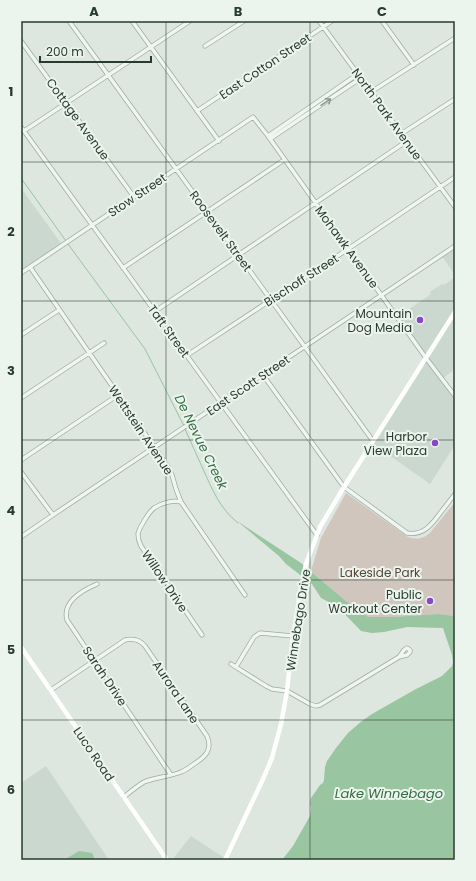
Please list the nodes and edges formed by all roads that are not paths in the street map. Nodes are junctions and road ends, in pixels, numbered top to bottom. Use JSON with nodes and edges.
{"nodes":[{"id":1,"x":69,"y":21,"type":"edge"},
{"id":2,"x":132,"y":21,"type":"edge"},
{"id":3,"x":190,"y":21,"type":"edge"},
{"id":4,"x":244,"y":21,"type":"edge"},
{"id":5,"x":319,"y":21,"type":"edge"},
{"id":6,"x":332,"y":21,"type":"edge"},
{"id":7,"x":382,"y":21,"type":"edge"},
{"id":8,"x":323,"y":27,"type":"junction"},
{"id":9,"x":455,"y":38,"type":"edge"},
{"id":10,"x":21,"y":41,"type":"edge"},
{"id":11,"x":205,"y":46,"type":"dead end"},
{"id":12,"x":151,"y":47,"type":"junction"},
{"id":13,"x":414,"y":65,"type":"junction"},
{"id":14,"x":358,"y":74,"type":"junction"},
{"id":15,"x":109,"y":75,"type":"junction"},
{"id":16,"x":361,"y":78,"type":"junction"},
{"id":17,"x":371,"y":92,"type":"junction"},
{"id":18,"x":455,"y":99,"type":"edge"},
{"id":19,"x":67,"y":104,"type":"junction"},
{"id":20,"x":197,"y":111,"type":"junction"},
{"id":21,"x":254,"y":117,"type":"joint"},
{"id":22,"x":21,"y":127,"type":"edge"},
{"id":23,"x":24,"y":131,"type":"junction"},
{"id":24,"x":402,"y":134,"type":"junction"},
{"id":25,"x":269,"y":137,"type":"junction"},
{"id":26,"x":219,"y":141,"type":"junction"},
{"id":27,"x":407,"y":141,"type":"junction"},
{"id":28,"x":284,"y":160,"type":"junction"},
{"id":29,"x":176,"y":169,"type":"junction"},
{"id":30,"x":455,"y":178,"type":"edge"},
{"id":31,"x":441,"y":187,"type":"junction"},
{"id":32,"x":134,"y":197,"type":"junction"},
{"id":33,"x":315,"y":203,"type":"junction"},
{"id":34,"x":455,"y":206,"type":"edge"},
{"id":35,"x":207,"y":212,"type":"junction"},
{"id":36,"x":92,"y":226,"type":"junction"},
{"id":37,"x":455,"y":246,"type":"edge"},
{"id":38,"x":349,"y":249,"type":"junction"},
{"id":39,"x":239,"y":254,"type":"junction"},
{"id":40,"x":30,"y":267,"type":"junction"},
{"id":41,"x":123,"y":268,"type":"junction"},
{"id":42,"x":21,"y":273,"type":"edge"},
{"id":43,"x":382,"y":295,"type":"junction"},
{"id":44,"x":271,"y":300,"type":"junction"},
{"id":45,"x":59,"y":310,"type":"junction"},
{"id":46,"x":154,"y":312,"type":"junction"},
{"id":47,"x":455,"y":312,"type":"edge"},
{"id":48,"x":21,"y":335,"type":"edge"},
{"id":49,"x":104,"y":343,"type":"dead end"},
{"id":50,"x":305,"y":347,"type":"junction"},
{"id":51,"x":89,"y":353,"type":"junction"},
{"id":52,"x":186,"y":356,"type":"junction"},
{"id":53,"x":426,"y":358,"type":"junction"},
{"id":54,"x":263,"y":375,"type":"junction"},
{"id":55,"x":118,"y":395,"type":"junction"},
{"id":56,"x":455,"y":396,"type":"edge"},
{"id":57,"x":21,"y":398,"type":"edge"},
{"id":58,"x":220,"y":403,"type":"junction"},
{"id":59,"x":373,"y":441,"type":"junction"},
{"id":60,"x":155,"y":447,"type":"junction"},
{"id":61,"x":21,"y":460,"type":"edge"},
{"id":62,"x":21,"y":472,"type":"edge"},
{"id":63,"x":344,"y":487,"type":"junction"},
{"id":64,"x":455,"y":494,"type":"edge"},
{"id":65,"x":181,"y":502,"type":"junction"},
{"id":66,"x":53,"y":515,"type":"junction"},
{"id":67,"x":317,"y":535,"type":"junction"},
{"id":68,"x":21,"y":538,"type":"edge"},
{"id":69,"x":97,"y":584,"type":"dead end"},
{"id":70,"x":245,"y":595,"type":"dead end"},
{"id":71,"x":202,"y":635,"type":"dead end"},
{"id":72,"x":293,"y":636,"type":"junction"},
{"id":73,"x":21,"y":647,"type":"edge"},
{"id":74,"x":399,"y":657,"type":"dead end"},
{"id":75,"x":94,"y":661,"type":"junction"},
{"id":76,"x":231,"y":664,"type":"dead end"},
{"id":77,"x":236,"y":668,"type":"junction"},
{"id":78,"x":51,"y":690,"type":"junction"},
{"id":79,"x":287,"y":691,"type":"junction"},
{"id":80,"x":171,"y":775,"type":"junction"},
{"id":81,"x":124,"y":797,"type":"junction"},
{"id":82,"x":167,"y":860,"type":"edge"},
{"id":83,"x":225,"y":860,"type":"edge"}],
"edges":[{"from":1,"to":15,"type":"street","name":"Roosevelt Street"},
{"from":2,"to":12,"type":"street"},
{"from":3,"to":12,"type":"street"},
{"from":4,"to":11,"type":"street"},
{"from":5,"to":8,"type":"street","name":"North Park Avenue"},
{"from":6,"to":8,"type":"street","name":"East Cotton Street"},
{"from":7,"to":13,"type":"street"},
{"from":8,"to":14,"type":"street","name":"North Park Avenue"},
{"from":8,"to":20,"type":"street","name":"East Cotton Street"},
{"from":9,"to":13,"type":"street"},
{"from":10,"to":19,"type":"street","name":"Cottage Avenue"},
{"from":12,"to":15,"type":"street"},
{"from":12,"to":20,"type":"street"},
{"from":13,"to":17,"type":"street"},
{"from":14,"to":16,"type":"street","name":"North Park Avenue"},
{"from":14,"to":25,"type":"street"},
{"from":15,"to":19,"type":"street"},
{"from":15,"to":29,"type":"street","name":"Roosevelt Street"},
{"from":16,"to":17,"type":"street","name":"North Park Avenue"},
{"from":25,"to":16,"type":"street","one_way":true},
{"from":17,"to":24,"type":"street","name":"North Park Avenue"},
{"from":18,"to":24,"type":"street"},
{"from":19,"to":23,"type":"street"},
{"from":19,"to":32,"type":"street","name":"Cottage Avenue"},
{"from":20,"to":26,"type":"street"},
{"from":21,"to":25,"type":"street","name":"Mohawk Avenue"},
{"from":21,"to":26,"type":"street","name":"Stow Street"},
{"from":22,"to":23,"type":"street","name":"Taft Street"},
{"from":23,"to":36,"type":"street","name":"Taft Street"},
{"from":24,"to":27,"type":"street","name":"North Park Avenue"},
{"from":25,"to":28,"type":"street","name":"Mohawk Avenue"},
{"from":26,"to":29,"type":"street","name":"Stow Street"},
{"from":27,"to":31,"type":"street","name":"North Park Avenue"},
{"from":27,"to":33,"type":"street"},
{"from":28,"to":33,"type":"street","name":"Mohawk Avenue"},
{"from":28,"to":35,"type":"street"},
{"from":29,"to":32,"type":"street","name":"Stow Street"},
{"from":29,"to":35,"type":"street","name":"Roosevelt Street"},
{"from":30,"to":31,"type":"street","name":"Bischoff Street"},
{"from":31,"to":34,"type":"street","name":"North Park Avenue"},
{"from":31,"to":38,"type":"street","name":"Bischoff Street"},
{"from":32,"to":36,"type":"street","name":"Stow Street"},
{"from":33,"to":38,"type":"street","name":"Mohawk Avenue"},
{"from":33,"to":39,"type":"street"},
{"from":35,"to":39,"type":"street","name":"Roosevelt Street"},
{"from":35,"to":41,"type":"street"},
{"from":36,"to":40,"type":"street","name":"Stow Street"},
{"from":36,"to":41,"type":"street","name":"Taft Street"},
{"from":37,"to":43,"type":"street","name":"East Scott Street"},
{"from":38,"to":43,"type":"street","name":"Mohawk Avenue"},
{"from":38,"to":44,"type":"street","name":"Bischoff Street"},
{"from":39,"to":44,"type":"street","name":"Roosevelt Street"},
{"from":39,"to":46,"type":"street"},
{"from":40,"to":42,"type":"street","name":"Stow Street"},
{"from":40,"to":45,"type":"street","name":"Wettstein Avenue"},
{"from":41,"to":46,"type":"street","name":"Taft Street"},
{"from":43,"to":50,"type":"street","name":"East Scott Street"},
{"from":43,"to":53,"type":"street","name":"Mohawk Avenue"},
{"from":44,"to":50,"type":"street","name":"Roosevelt Street"},
{"from":44,"to":52,"type":"street","name":"Bischoff Street"},
{"from":45,"to":48,"type":"street"},
{"from":45,"to":51,"type":"street","name":"Wettstein Avenue"},
{"from":46,"to":52,"type":"street","name":"Taft Street"},
{"from":47,"to":53,"type":"main road","name":"Winnebago Drive"},
{"from":49,"to":51,"type":"street"},
{"from":50,"to":54,"type":"street","name":"East Scott Street"},
{"from":50,"to":59,"type":"street","name":"Roosevelt Street"},
{"from":51,"to":55,"type":"street","name":"Wettstein Avenue"},
{"from":51,"to":57,"type":"street"},
{"from":52,"to":58,"type":"street","name":"Taft Street"},
{"from":53,"to":56,"type":"street","name":"Mohawk Avenue"},
{"from":53,"to":59,"type":"main road","name":"Winnebago Drive"},
{"from":54,"to":58,"type":"street","name":"East Scott Street"},
{"from":54,"to":63,"type":"street"},
{"from":55,"to":60,"type":"street","name":"Wettstein Avenue"},
{"from":55,"to":61,"type":"street"},
{"from":58,"to":60,"type":"street","name":"East Scott Street"},
{"from":58,"to":67,"type":"street","name":"Taft Street"},
{"from":59,"to":63,"type":"main road","name":"Winnebago Drive"},
{"from":60,"to":65,"type":"street","name":"Wettstein Avenue"},
{"from":60,"to":66,"type":"street","name":"East Scott Street"},
{"from":62,"to":66,"type":"street"},
{"from":63,"to":64,"type":"street"},
{"from":63,"to":67,"type":"main road","name":"Winnebago Drive"},
{"from":65,"to":70,"type":"street","name":"Wettstein Avenue"},
{"from":65,"to":71,"type":"street","name":"Willow Drive"},
{"from":66,"to":68,"type":"street","name":"East Scott Street"},
{"from":67,"to":72,"type":"main road","name":"Winnebago Drive"},
{"from":69,"to":75,"type":"street","name":"Sarah Drive"},
{"from":72,"to":77,"type":"street"},
{"from":72,"to":79,"type":"main road","name":"Winnebago Drive"},
{"from":73,"to":78,"type":"main road","name":"Luco Road"},
{"from":74,"to":79,"type":"street"},
{"from":75,"to":78,"type":"street","name":"Aurora Lane"},
{"from":75,"to":80,"type":"street","name":"Sarah Drive"},
{"from":75,"to":80,"type":"street","name":"Aurora Lane"},
{"from":76,"to":77,"type":"street"},
{"from":77,"to":79,"type":"street"},
{"from":78,"to":81,"type":"main road","name":"Luco Road"},
{"from":79,"to":83,"type":"main road","name":"Winnebago Drive"},
{"from":80,"to":81,"type":"street","name":"Aurora Lane"},
{"from":81,"to":82,"type":"main road","name":"Luco Road"}]}
